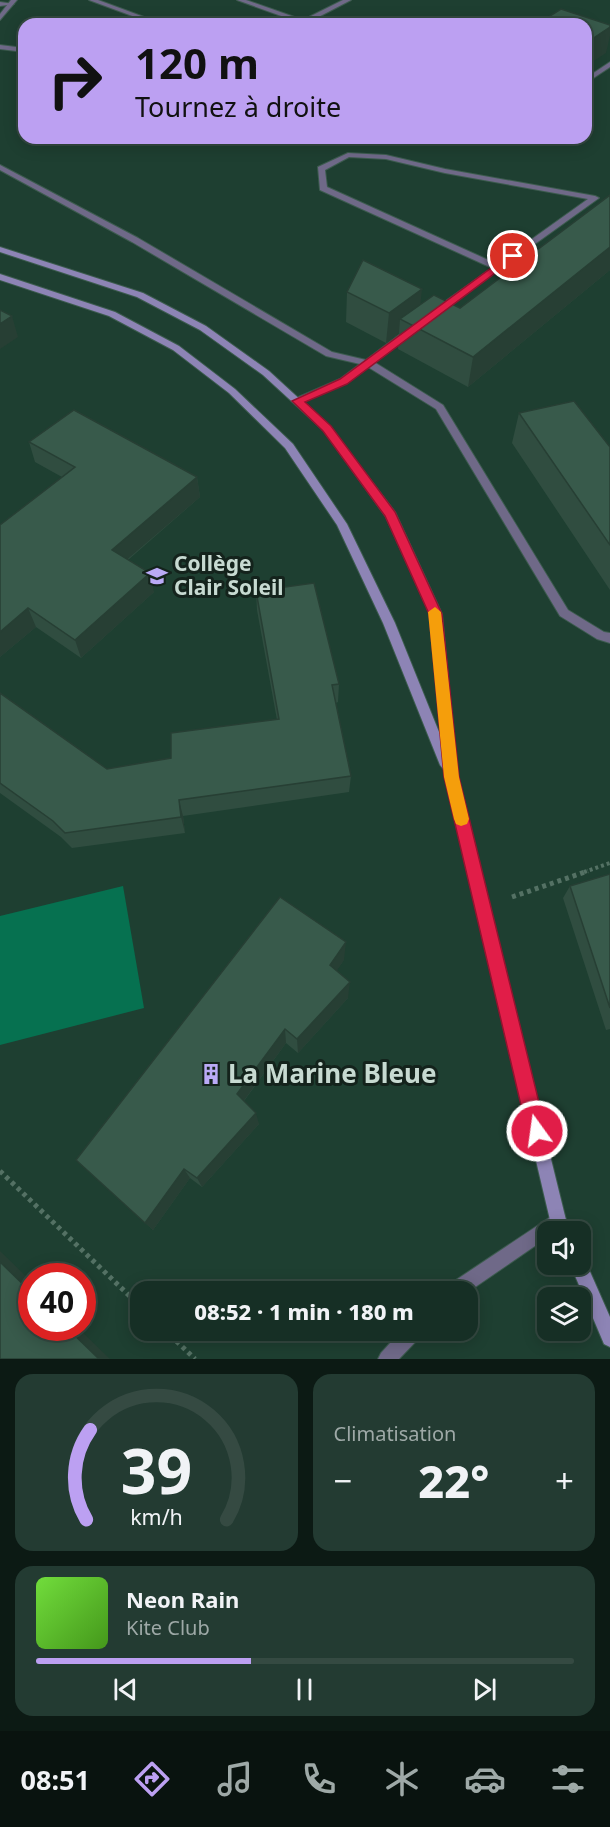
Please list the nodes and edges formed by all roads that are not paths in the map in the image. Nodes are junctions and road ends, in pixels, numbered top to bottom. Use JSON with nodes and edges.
{"nodes":[{"id":1,"x":92,"y":0,"type":"edge"},
{"id":2,"x":240,"y":0,"type":"edge"},
{"id":3,"x":348,"y":0,"type":"edge"},
{"id":4,"x":12,"y":2,"type":"edge"},
{"id":5,"x":0,"y":4,"type":"edge"},
{"id":6,"x":0,"y":18,"type":"edge"},
{"id":7,"x":143,"y":18,"type":"edge"},
{"id":8,"x":288,"y":18,"type":"edge"},
{"id":9,"x":311,"y":18,"type":"edge"},
{"id":10,"x":0,"y":47,"type":"edge"},
{"id":11,"x":18,"y":49,"type":"edge"},
{"id":12,"x":610,"y":64,"type":"edge"},
{"id":13,"x":592,"y":77,"type":"edge"},
{"id":14,"x":0,"y":167,"type":"edge"},
{"id":15,"x":0,"y":249,"type":"edge"},
{"id":16,"x":497,"y":267,"type":"junction"},
{"id":17,"x":0,"y":276,"type":"edge"},
{"id":18,"x":432,"y":315,"type":"edge"},
{"id":19,"x":414,"y":328,"type":"edge"},
{"id":20,"x":368,"y":363,"type":"junction"},
{"id":21,"x":297,"y":401,"type":"junction"},
{"id":22,"x":610,"y":638,"type":"edge"},
{"id":23,"x":451,"y":777,"type":"junction"},
{"id":24,"x":560,"y":1221,"type":"edge"},
{"id":25,"x":537,"y":1241,"type":"edge"},
{"id":26,"x":583,"y":1275,"type":"edge"},
{"id":27,"x":471,"y":1281,"type":"edge"},
{"id":28,"x":610,"y":1338,"type":"edge"},
{"id":29,"x":404,"y":1341,"type":"edge"},
{"id":30,"x":387,"y":1359,"type":"edge"}],
"edges":[{"from":1,"to":7,"type":"street"},
{"from":2,"to":8,"type":"street"},
{"from":3,"to":9,"type":"street"},
{"from":4,"to":5,"type":"street"},
{"from":4,"to":6,"type":"street"},
{"from":10,"to":11,"type":"street"},
{"from":12,"to":13,"type":"street"},
{"from":14,"to":20,"type":"street"},
{"from":15,"to":21,"type":"street"},
{"from":16,"to":16,"type":"street"},
{"from":16,"to":18,"type":"street"},
{"from":17,"to":23,"type":"street"},
{"from":19,"to":20,"type":"street"},
{"from":20,"to":21,"type":"street"},
{"from":20,"to":22,"type":"street"},
{"from":21,"to":23,"type":"street"},
{"from":23,"to":24,"type":"street"},
{"from":25,"to":27,"type":"street"},
{"from":26,"to":28,"type":"street"},
{"from":29,"to":30,"type":"street"}]}
